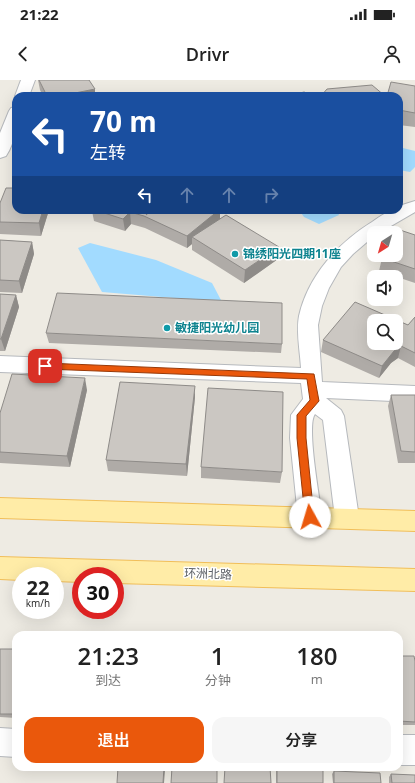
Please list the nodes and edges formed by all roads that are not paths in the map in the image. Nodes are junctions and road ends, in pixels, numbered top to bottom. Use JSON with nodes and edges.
{"nodes":[{"id":1,"x":28,"y":80,"type":"edge"},
{"id":2,"x":24,"y":92,"type":"edge"},
{"id":3,"x":12,"y":122,"type":"edge"},
{"id":4,"x":0,"y":153,"type":"edge"},
{"id":5,"x":415,"y":206,"type":"edge"},
{"id":6,"x":403,"y":212,"type":"edge"},
{"id":7,"x":399,"y":214,"type":"edge"},
{"id":8,"x":0,"y":364,"type":"edge"},
{"id":9,"x":312,"y":389,"type":"junction"},
{"id":10,"x":415,"y":394,"type":"edge"},
{"id":11,"x":0,"y":508,"type":"edge"},
{"id":12,"x":310,"y":517,"type":"junction"},
{"id":13,"x":347,"y":518,"type":"junction"},
{"id":14,"x":415,"y":521,"type":"edge"},
{"id":15,"x":0,"y":568,"type":"edge"},
{"id":16,"x":415,"y":580,"type":"edge"},
{"id":17,"x":0,"y":742,"type":"edge"},
{"id":18,"x":12,"y":743,"type":"edge"},
{"id":19,"x":403,"y":750,"type":"edge"},
{"id":20,"x":415,"y":750,"type":"edge"}],
"edges":[{"from":1,"to":2,"type":"street"},
{"from":3,"to":4,"type":"street"},
{"from":5,"to":6,"type":"street"},
{"from":7,"to":9,"type":"street"},
{"from":8,"to":9,"type":"street"},
{"from":9,"to":10,"type":"street"},
{"from":9,"to":12,"type":"street"},
{"from":9,"to":13,"type":"street"},
{"from":11,"to":12,"type":"main road"},
{"from":12,"to":13,"type":"main road"},
{"from":13,"to":14,"type":"main road"},
{"from":15,"to":16,"type":"main road","name":"环洲北路"},
{"from":17,"to":18,"type":"street"},
{"from":19,"to":20,"type":"street"}]}
